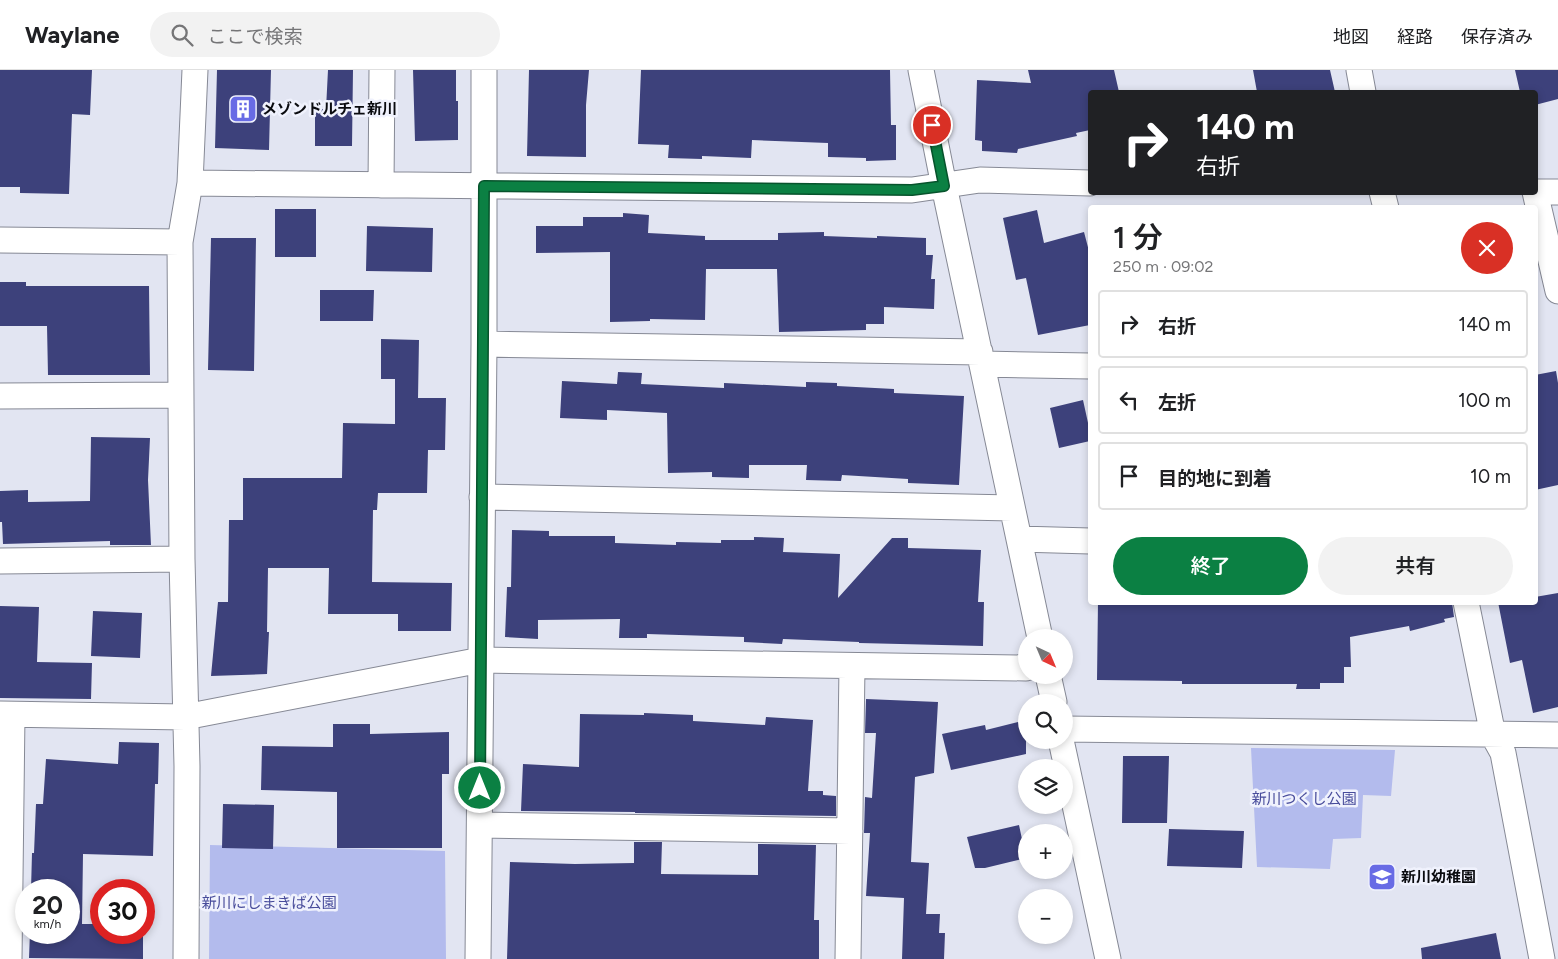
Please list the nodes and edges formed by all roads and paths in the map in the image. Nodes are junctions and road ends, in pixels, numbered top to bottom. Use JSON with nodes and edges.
{"nodes":[{"id":1,"x":195,"y":70,"type":"edge"},
{"id":2,"x":382,"y":70,"type":"edge"},
{"id":3,"x":484,"y":70,"type":"edge"},
{"id":4,"x":921,"y":70,"type":"edge"},
{"id":5,"x":1359,"y":70,"type":"edge"},
{"id":6,"x":1363,"y":90,"type":"edge"},
{"id":7,"x":190,"y":183,"type":"junction"},
{"id":8,"x":1088,"y":183,"type":"edge"},
{"id":9,"x":380,"y":185,"type":"junction"},
{"id":10,"x":484,"y":186,"type":"junction"},
{"id":11,"x":944,"y":186,"type":"junction"},
{"id":12,"x":1538,"y":192,"type":"edge"},
{"id":13,"x":1558,"y":192,"type":"edge"},
{"id":14,"x":1536,"y":195,"type":"edge"},
{"id":15,"x":0,"y":240,"type":"edge"},
{"id":16,"x":180,"y":242,"type":"junction"},
{"id":17,"x":1558,"y":290,"type":"edge"},
{"id":18,"x":484,"y":344,"type":"junction"},
{"id":19,"x":981,"y":358,"type":"junction"},
{"id":20,"x":1088,"y":366,"type":"edge"},
{"id":21,"x":180,"y":395,"type":"junction"},
{"id":22,"x":0,"y":396,"type":"edge"},
{"id":23,"x":482,"y":497,"type":"junction"},
{"id":24,"x":1012,"y":508,"type":"junction"},
{"id":25,"x":1019,"y":539,"type":"junction"},
{"id":26,"x":1088,"y":541,"type":"edge"},
{"id":27,"x":182,"y":559,"type":"junction"},
{"id":28,"x":0,"y":561,"type":"edge"},
{"id":29,"x":1467,"y":605,"type":"edge"},
{"id":30,"x":1038,"y":629,"type":"edge"},
{"id":31,"x":481,"y":660,"type":"junction"},
{"id":32,"x":852,"y":666,"type":"junction"},
{"id":33,"x":1018,"y":668,"type":"edge"},
{"id":34,"x":6,"y":715,"type":"edge"},
{"id":35,"x":185,"y":717,"type":"junction"},
{"id":36,"x":1073,"y":729,"type":"edge"},
{"id":37,"x":1493,"y":735,"type":"junction"},
{"id":38,"x":1558,"y":735,"type":"edge"},
{"id":39,"x":1064,"y":749,"type":"edge"},
{"id":40,"x":480,"y":825,"type":"junction"},
{"id":41,"x":850,"y":831,"type":"junction"},
{"id":42,"x":9,"y":959,"type":"edge"},
{"id":43,"x":186,"y":959,"type":"edge"},
{"id":44,"x":478,"y":959,"type":"edge"},
{"id":45,"x":848,"y":959,"type":"edge"},
{"id":46,"x":1108,"y":959,"type":"edge"},
{"id":47,"x":1542,"y":959,"type":"edge"}],
"edges":[{"from":1,"to":7,"type":"street"},
{"from":2,"to":9,"type":"street"},
{"from":3,"to":10,"type":"street"},
{"from":4,"to":11,"type":"street"},
{"from":5,"to":6,"type":"street"},
{"from":7,"to":9,"type":"street"},
{"from":7,"to":16,"type":"street"},
{"from":8,"to":11,"type":"street"},
{"from":9,"to":10,"type":"street"},
{"from":10,"to":11,"type":"street"},
{"from":10,"to":18,"type":"street"},
{"from":11,"to":19,"type":"street"},
{"from":12,"to":13,"type":"street"},
{"from":14,"to":17,"type":"street"},
{"from":15,"to":16,"type":"street"},
{"from":16,"to":21,"type":"street"},
{"from":18,"to":19,"type":"street"},
{"from":18,"to":23,"type":"street"},
{"from":19,"to":20,"type":"street"},
{"from":19,"to":24,"type":"street"},
{"from":21,"to":22,"type":"street"},
{"from":21,"to":27,"type":"street"},
{"from":23,"to":24,"type":"street"},
{"from":23,"to":31,"type":"street"},
{"from":24,"to":25,"type":"street"},
{"from":25,"to":26,"type":"street"},
{"from":25,"to":30,"type":"street"},
{"from":27,"to":28,"type":"street"},
{"from":27,"to":35,"type":"street"},
{"from":29,"to":37,"type":"street"},
{"from":31,"to":32,"type":"street"},
{"from":31,"to":35,"type":"street"},
{"from":31,"to":40,"type":"street"},
{"from":32,"to":33,"type":"street"},
{"from":32,"to":41,"type":"street"},
{"from":34,"to":35,"type":"street"},
{"from":34,"to":42,"type":"street"},
{"from":35,"to":43,"type":"street"},
{"from":36,"to":37,"type":"street"},
{"from":37,"to":38,"type":"street"},
{"from":37,"to":47,"type":"street"},
{"from":39,"to":46,"type":"street"},
{"from":40,"to":41,"type":"street"},
{"from":40,"to":44,"type":"street"},
{"from":41,"to":45,"type":"street"}]}
